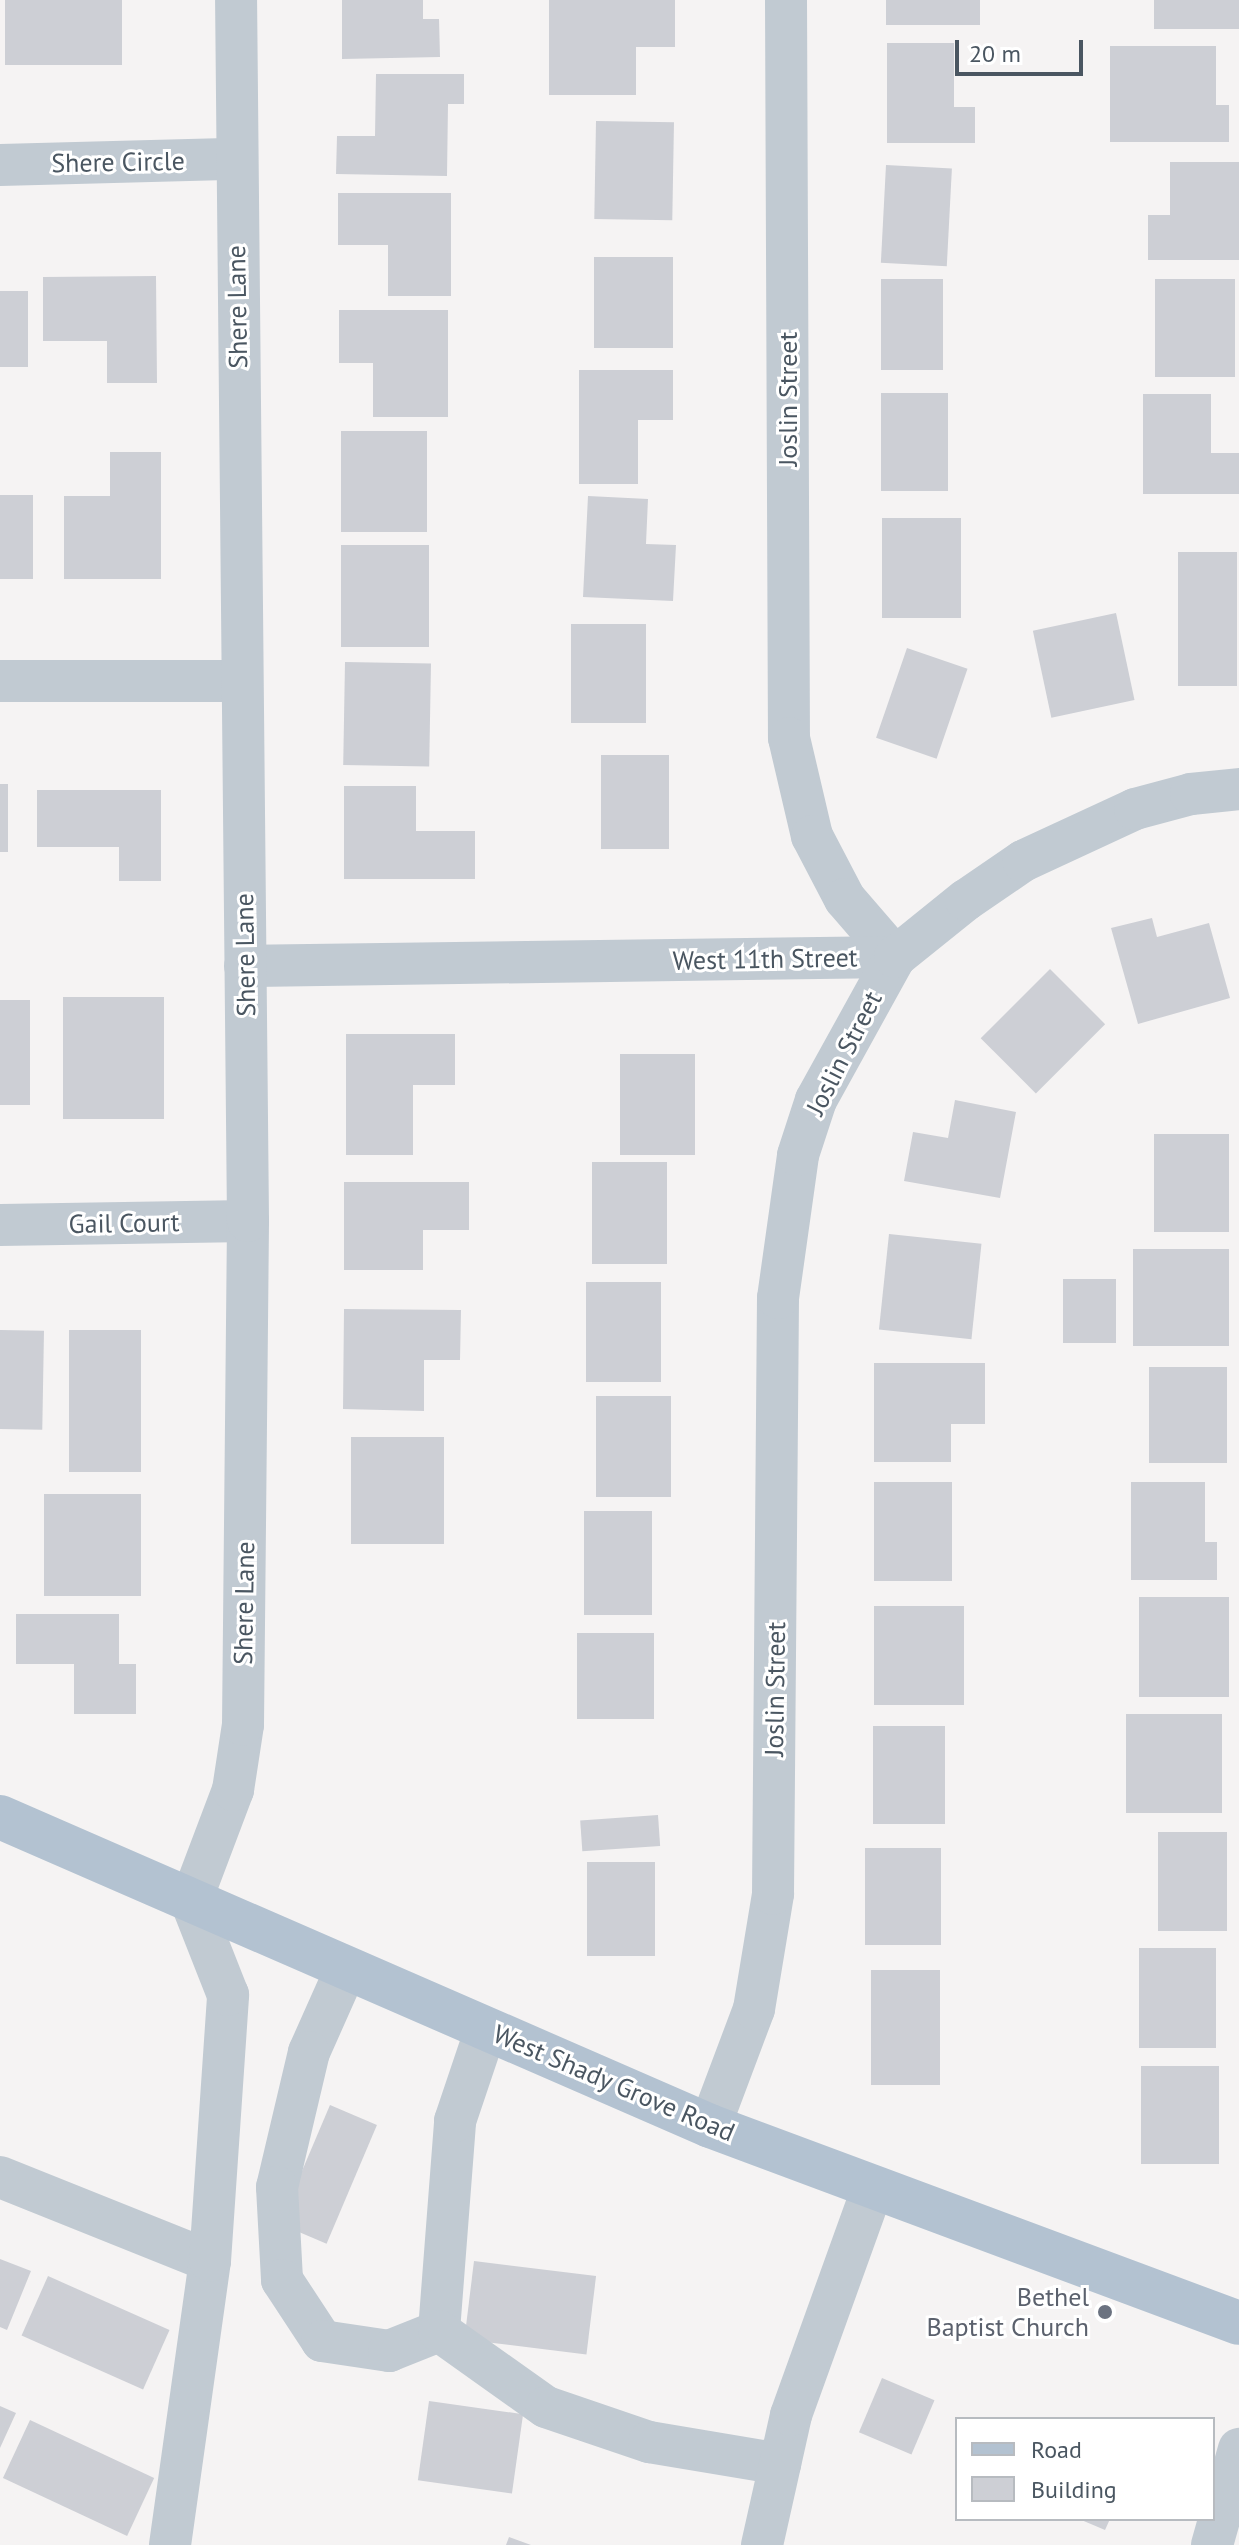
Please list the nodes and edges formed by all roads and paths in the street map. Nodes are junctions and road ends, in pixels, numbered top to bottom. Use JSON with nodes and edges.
{"nodes":[{"id":1,"x":236,"y":0,"type":"edge"},
{"id":2,"x":786,"y":0,"type":"edge"},
{"id":3,"x":236,"y":159,"type":"junction"},
{"id":4,"x":0,"y":165,"type":"edge"},
{"id":5,"x":0,"y":681,"type":"edge"},
{"id":6,"x":242,"y":681,"type":"junction"},
{"id":7,"x":1239,"y":789,"type":"edge"},
{"id":8,"x":895,"y":957,"type":"junction"},
{"id":9,"x":245,"y":966,"type":"junction"},
{"id":10,"x":248,"y":1221,"type":"junction"},
{"id":11,"x":0,"y":1225,"type":"edge"},
{"id":12,"x":0,"y":1817,"type":"edge"},
{"id":13,"x":191,"y":1901,"type":"junction"},
{"id":14,"x":346,"y":1969,"type":"junction"},
{"id":15,"x":486,"y":2029,"type":"junction"},
{"id":16,"x":710,"y":2126,"type":"junction"},
{"id":17,"x":0,"y":2177,"type":"edge"},
{"id":18,"x":873,"y":2187,"type":"junction"},
{"id":19,"x":210,"y":2261,"type":"junction"},
{"id":20,"x":1239,"y":2323,"type":"edge"},
{"id":21,"x":439,"y":2331,"type":"junction"},
{"id":22,"x":1239,"y":2449,"type":"edge"},
{"id":23,"x":780,"y":2464,"type":"junction"},
{"id":24,"x":170,"y":2545,"type":"edge"},
{"id":25,"x":762,"y":2545,"type":"edge"},
{"id":26,"x":1212,"y":2545,"type":"edge"}],
"edges":[{"from":1,"to":3,"type":"street","name":"Shere Lane"},
{"from":2,"to":8,"type":"street","name":"Joslin Street"},
{"from":3,"to":4,"type":"street","name":"Shere Circle"},
{"from":3,"to":6,"type":"street","name":"Shere Lane"},
{"from":5,"to":6,"type":"street"},
{"from":6,"to":9,"type":"street","name":"Shere Lane"},
{"from":7,"to":8,"type":"street","name":"West 11th Street"},
{"from":8,"to":9,"type":"street","name":"West 11th Street"},
{"from":8,"to":16,"type":"street","name":"Joslin Street"},
{"from":9,"to":10,"type":"street","name":"Shere Lane"},
{"from":10,"to":11,"type":"street","name":"Gail Court"},
{"from":10,"to":13,"type":"street","name":"Shere Lane"},
{"from":12,"to":13,"type":"main road","name":"West Shady Grove Road"},
{"from":13,"to":14,"type":"main road","name":"West Shady Grove Road"},
{"from":13,"to":19,"type":"street"},
{"from":14,"to":15,"type":"main road","name":"West Shady Grove Road"},
{"from":14,"to":21,"type":"street"},
{"from":15,"to":16,"type":"main road","name":"West Shady Grove Road"},
{"from":15,"to":21,"type":"street"},
{"from":16,"to":18,"type":"main road","name":"West Shady Grove Road"},
{"from":17,"to":19,"type":"street"},
{"from":18,"to":20,"type":"main road","name":"West Shady Grove Road"},
{"from":18,"to":23,"type":"street"},
{"from":19,"to":24,"type":"street"},
{"from":21,"to":23,"type":"street"},
{"from":22,"to":26,"type":"street"},
{"from":23,"to":25,"type":"street"}]}
